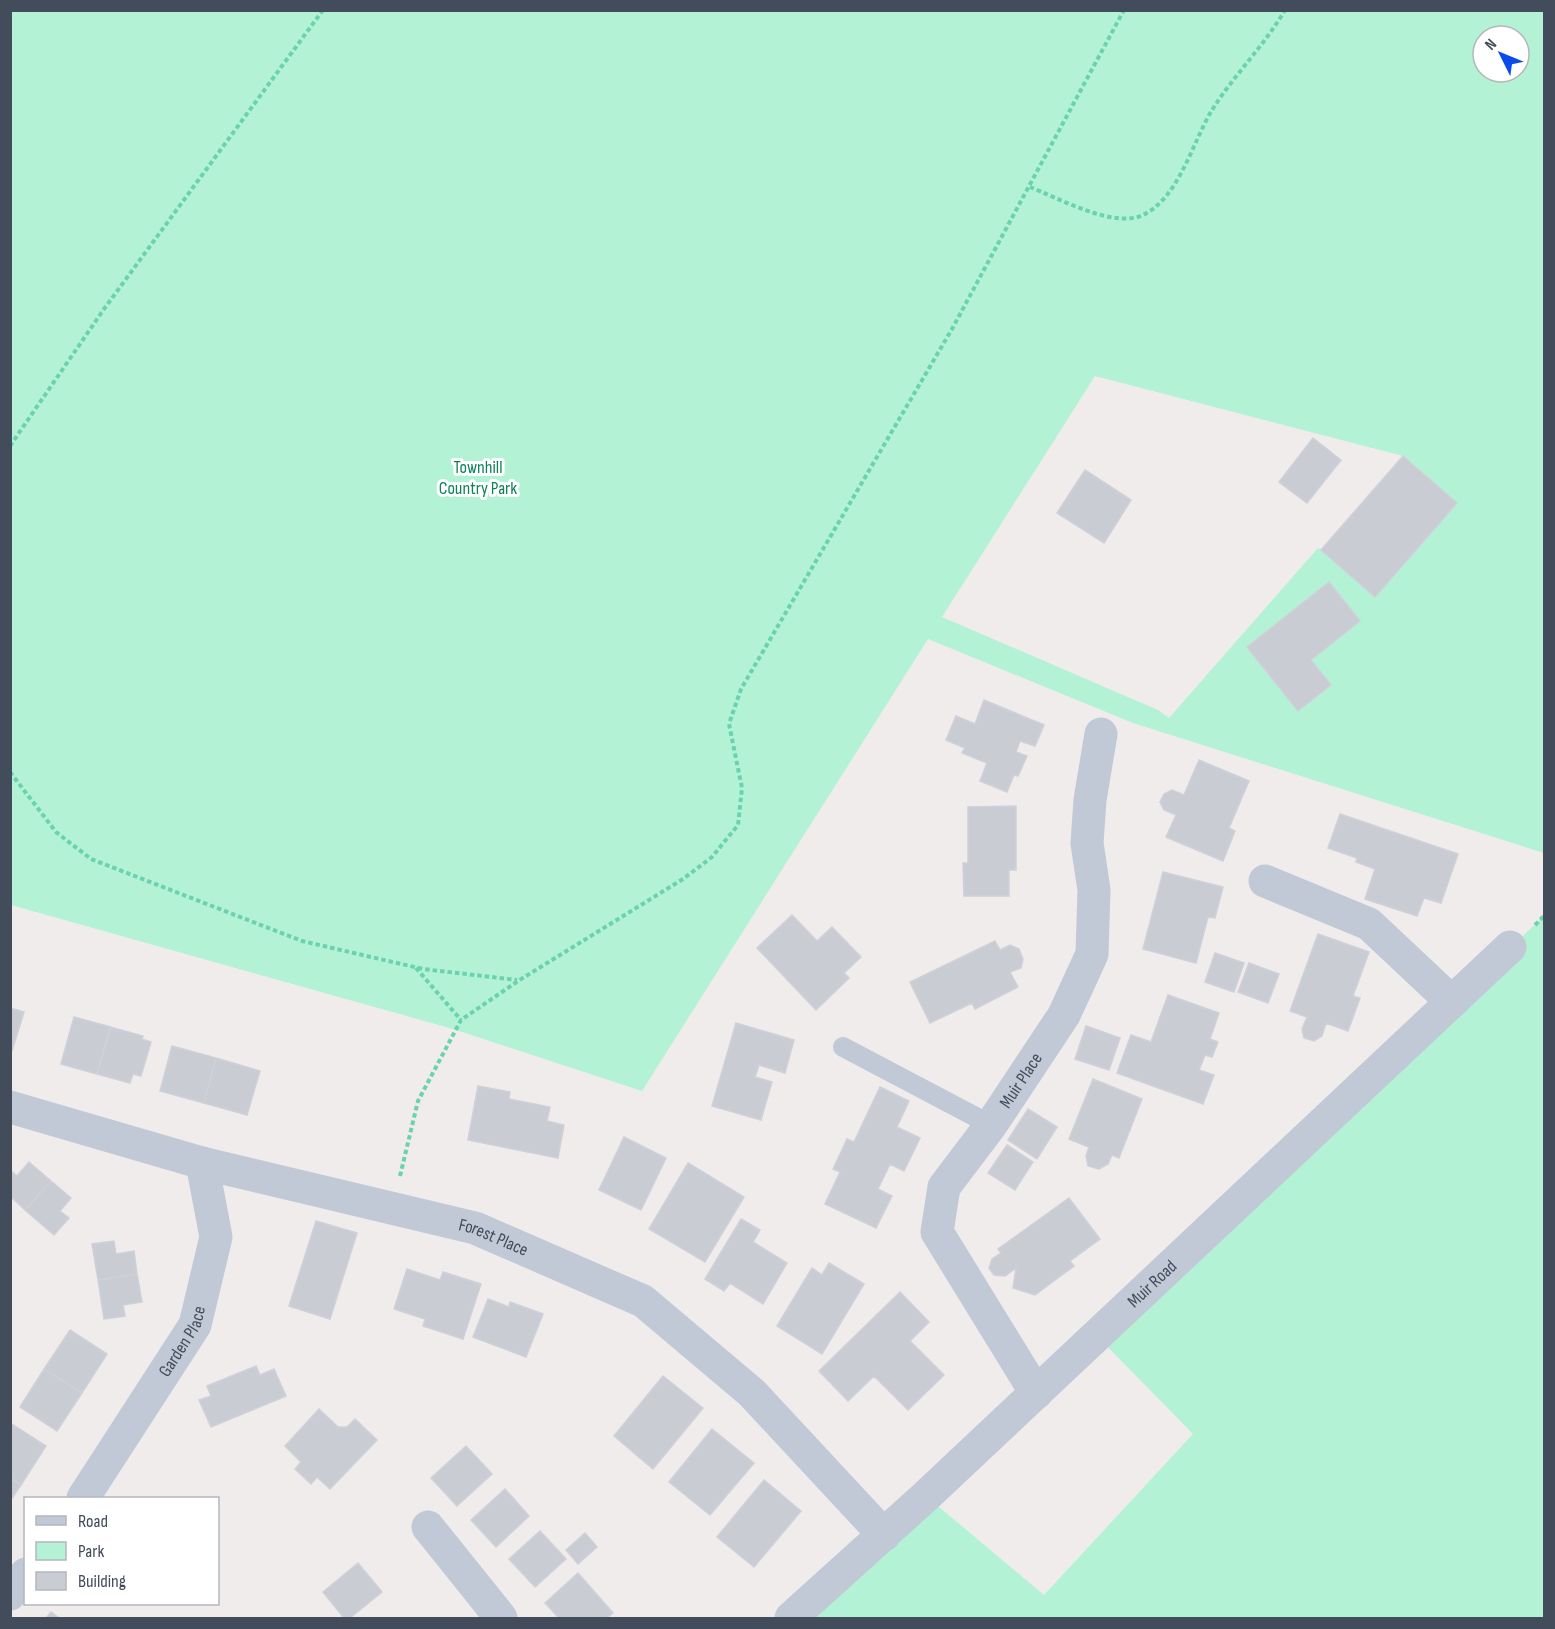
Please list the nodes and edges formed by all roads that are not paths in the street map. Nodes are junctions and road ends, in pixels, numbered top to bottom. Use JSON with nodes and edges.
{"nodes":[{"id":1,"x":1101,"y":734,"type":"dead end"},
{"id":2,"x":1265,"y":882,"type":"dead end"},
{"id":3,"x":1510,"y":947,"type":"dead end"},
{"id":4,"x":1452,"y":1002,"type":"junction"},
{"id":5,"x":843,"y":1047,"type":"dead end"},
{"id":6,"x":10,"y":1107,"type":"edge"},
{"id":7,"x":991,"y":1125,"type":"junction"},
{"id":8,"x":202,"y":1163,"type":"junction"},
{"id":9,"x":1036,"y":1393,"type":"junction"},
{"id":10,"x":84,"y":1497,"type":"edge"},
{"id":11,"x":428,"y":1527,"type":"dead end"},
{"id":12,"x":884,"y":1535,"type":"junction"},
{"id":13,"x":24,"y":1576,"type":"edge"},
{"id":14,"x":10,"y":1594,"type":"edge"},
{"id":15,"x":501,"y":1618,"type":"edge"},
{"id":16,"x":792,"y":1618,"type":"edge"}],
"edges":[{"from":1,"to":7,"type":"street","name":"Muir Place"},
{"from":2,"to":4,"type":"street"},
{"from":3,"to":4,"type":"street","name":"Muir Road"},
{"from":4,"to":9,"type":"street","name":"Muir Road"},
{"from":5,"to":7,"type":"lane"},
{"from":6,"to":8,"type":"street","name":"Forest Place"},
{"from":7,"to":9,"type":"street","name":"Muir Place"},
{"from":8,"to":10,"type":"street","name":"Garden Place"},
{"from":8,"to":12,"type":"street","name":"Forest Place"},
{"from":9,"to":12,"type":"street","name":"Muir Road"},
{"from":11,"to":15,"type":"street"},
{"from":12,"to":16,"type":"street","name":"Muir Road"},
{"from":13,"to":14,"type":"street"}]}
